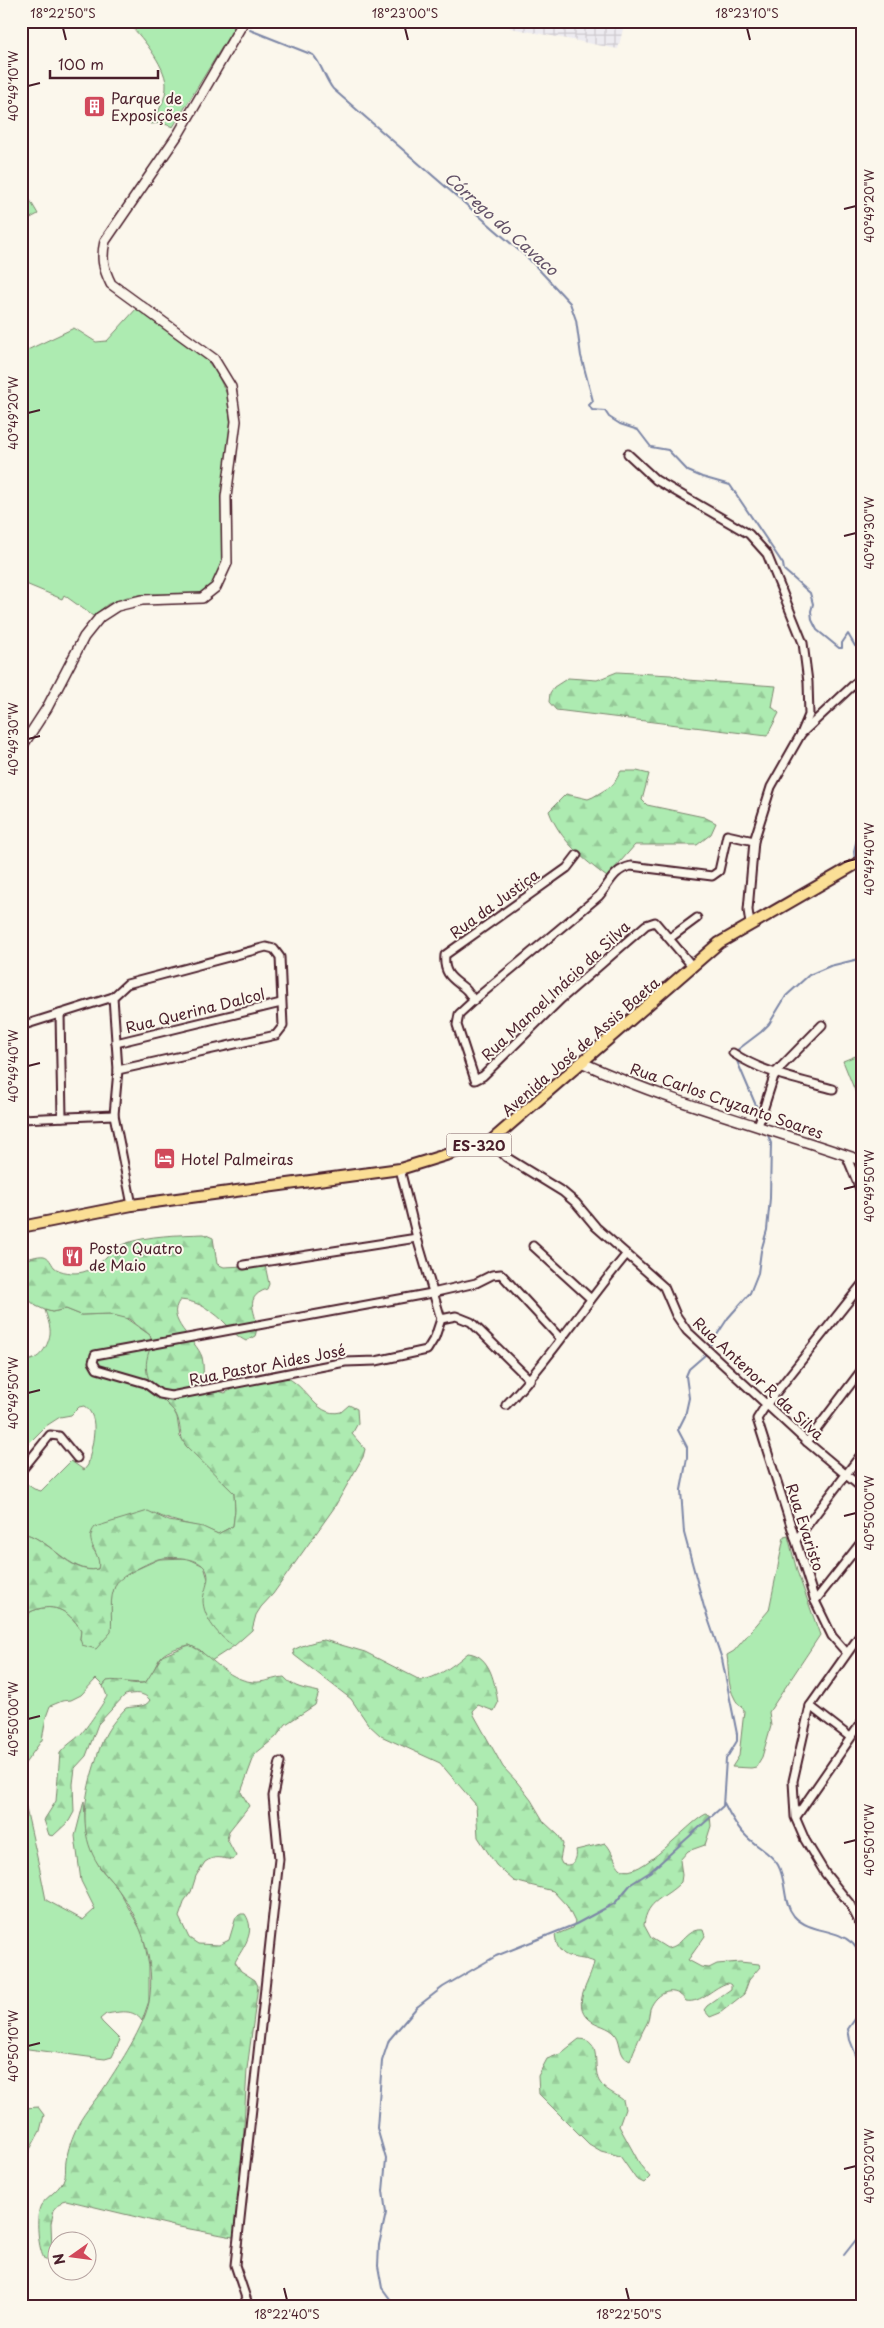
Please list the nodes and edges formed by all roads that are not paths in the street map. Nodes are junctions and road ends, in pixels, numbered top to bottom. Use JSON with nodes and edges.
{"nodes":[{"id":1,"x":244,"y":21,"type":"edge"},
{"id":2,"x":628,"y":454,"type":"dead end"},
{"id":3,"x":863,"y":676,"type":"edge"},
{"id":4,"x":801,"y":734,"type":"junction"},
{"id":5,"x":21,"y":748,"type":"edge"},
{"id":6,"x":754,"y":841,"type":"junction"},
{"id":7,"x":577,"y":855,"type":"dead end"},
{"id":8,"x":863,"y":860,"type":"edge"},
{"id":9,"x":697,"y":918,"type":"dead end"},
{"id":10,"x":750,"y":924,"type":"junction"},
{"id":11,"x":670,"y":938,"type":"junction"},
{"id":12,"x":693,"y":967,"type":"junction"},
{"id":13,"x":113,"y":997,"type":"junction"},
{"id":14,"x":473,"y":1001,"type":"junction"},
{"id":15,"x":281,"y":1003,"type":"junction"},
{"id":16,"x":60,"y":1014,"type":"junction"},
{"id":17,"x":822,"y":1025,"type":"dead end"},
{"id":18,"x":21,"y":1026,"type":"edge"},
{"id":19,"x":116,"y":1043,"type":"junction"},
{"id":20,"x":733,"y":1053,"type":"dead end"},
{"id":21,"x":583,"y":1063,"type":"junction"},
{"id":22,"x":118,"y":1070,"type":"junction"},
{"id":23,"x":775,"y":1073,"type":"junction"},
{"id":24,"x":833,"y":1089,"type":"dead end"},
{"id":25,"x":114,"y":1116,"type":"junction"},
{"id":26,"x":62,"y":1117,"type":"junction"},
{"id":27,"x":21,"y":1119,"type":"edge"},
{"id":28,"x":758,"y":1126,"type":"junction"},
{"id":29,"x":491,"y":1141,"type":"junction"},
{"id":30,"x":846,"y":1155,"type":"junction"},
{"id":31,"x":863,"y":1161,"type":"edge"},
{"id":32,"x":400,"y":1169,"type":"junction"},
{"id":33,"x":863,"y":1196,"type":"edge"},
{"id":34,"x":132,"y":1206,"type":"junction"},
{"id":35,"x":21,"y":1227,"type":"edge"},
{"id":36,"x":417,"y":1238,"type":"junction"},
{"id":37,"x":533,"y":1246,"type":"dead end"},
{"id":38,"x":626,"y":1255,"type":"junction"},
{"id":39,"x":244,"y":1265,"type":"dead end"},
{"id":40,"x":863,"y":1283,"type":"edge"},
{"id":41,"x":432,"y":1293,"type":"junction"},
{"id":42,"x":590,"y":1298,"type":"junction"},
{"id":43,"x":441,"y":1319,"type":"junction"},
{"id":44,"x":560,"y":1338,"type":"junction"},
{"id":45,"x":863,"y":1368,"type":"edge"},
{"id":46,"x":530,"y":1380,"type":"junction"},
{"id":47,"x":506,"y":1405,"type":"dead end"},
{"id":48,"x":766,"y":1405,"type":"junction"},
{"id":49,"x":807,"y":1442,"type":"junction"},
{"id":50,"x":863,"y":1452,"type":"edge"},
{"id":51,"x":77,"y":1458,"type":"dead end"},
{"id":52,"x":21,"y":1472,"type":"edge"},
{"id":53,"x":845,"y":1475,"type":"junction"},
{"id":54,"x":863,"y":1489,"type":"edge"},
{"id":55,"x":796,"y":1540,"type":"junction"},
{"id":56,"x":863,"y":1540,"type":"edge"},
{"id":57,"x":815,"y":1602,"type":"junction"},
{"id":58,"x":863,"y":1630,"type":"edge"},
{"id":59,"x":846,"y":1652,"type":"junction"},
{"id":60,"x":810,"y":1706,"type":"junction"},
{"id":61,"x":863,"y":1720,"type":"edge"},
{"id":62,"x":850,"y":1737,"type":"junction"},
{"id":63,"x":280,"y":1762,"type":"dead end"},
{"id":64,"x":795,"y":1818,"type":"junction"},
{"id":65,"x":863,"y":1930,"type":"edge"},
{"id":66,"x":249,"y":2307,"type":"edge"}],
"edges":[{"from":1,"to":5,"type":"main road"},
{"from":2,"to":4,"type":"street"},
{"from":3,"to":4,"type":"street"},
{"from":4,"to":6,"type":"street"},
{"from":6,"to":10,"type":"street"},
{"from":6,"to":14,"type":"street"},
{"from":7,"to":14,"type":"street","name":"Rua da Justiça"},
{"from":8,"to":10,"type":"main road","name":"Avenida José de Assis Baeta","number":"ES-320"},
{"from":9,"to":11,"type":"street"},
{"from":10,"to":12,"type":"main road","name":"Avenida José de Assis Baeta","number":"ES-320"},
{"from":11,"to":12,"type":"street","name":"Rua Manoel Inácio da Silva"},
{"from":11,"to":14,"type":"street","name":"Rua Manoel Inácio da Silva"},
{"from":12,"to":21,"type":"main road","name":"Avenida José de Assis Baeta","number":"ES-320"},
{"from":13,"to":15,"type":"street"},
{"from":13,"to":16,"type":"street"},
{"from":13,"to":19,"type":"street"},
{"from":15,"to":19,"type":"street","name":"Rua Querina Dalcol"},
{"from":15,"to":22,"type":"street"},
{"from":16,"to":18,"type":"street"},
{"from":16,"to":26,"type":"street"},
{"from":17,"to":23,"type":"street"},
{"from":19,"to":22,"type":"street"},
{"from":20,"to":23,"type":"street"},
{"from":21,"to":28,"type":"main road","name":"Rua Carlos Cryzanto Soares"},
{"from":21,"to":29,"type":"main road","name":"Avenida José de Assis Baeta","number":"ES-320"},
{"from":22,"to":25,"type":"street"},
{"from":23,"to":24,"type":"street"},
{"from":23,"to":28,"type":"street"},
{"from":25,"to":26,"type":"street"},
{"from":25,"to":34,"type":"street"},
{"from":26,"to":27,"type":"street"},
{"from":28,"to":30,"type":"main road","name":"Rua Carlos Cryzanto Soares"},
{"from":29,"to":32,"type":"main road","name":"Avenida José de Assis Baeta","number":"ES-320"},
{"from":29,"to":38,"type":"street","name":"Rua Antenor R da Silva"},
{"from":30,"to":31,"type":"main road","name":"Rua Carlos Cryzanto Soares"},
{"from":30,"to":33,"type":"street"},
{"from":32,"to":34,"type":"main road","name":"Avenida José de Assis Baeta","number":"ES-320"},
{"from":32,"to":36,"type":"street"},
{"from":34,"to":35,"type":"main road","name":"Avenida José de Assis Baeta","number":"ES-320"},
{"from":36,"to":39,"type":"street"},
{"from":36,"to":41,"type":"street"},
{"from":37,"to":42,"type":"street"},
{"from":38,"to":42,"type":"street"},
{"from":38,"to":48,"type":"street","name":"Rua Antenor R da Silva"},
{"from":40,"to":48,"type":"street"},
{"from":41,"to":43,"type":"street"},
{"from":41,"to":43,"type":"street","name":"Rua Pastor Aides José"},
{"from":41,"to":44,"type":"street"},
{"from":42,"to":44,"type":"street"},
{"from":43,"to":46,"type":"street"},
{"from":44,"to":46,"type":"street"},
{"from":45,"to":49,"type":"street"},
{"from":46,"to":47,"type":"street"},
{"from":48,"to":49,"type":"street","name":"Rua Antenor R da Silva"},
{"from":48,"to":55,"type":"street","name":"Rua Evaristo"},
{"from":49,"to":53,"type":"street","name":"Rua Antenor R da Silva"},
{"from":50,"to":53,"type":"street"},
{"from":51,"to":52,"type":"street"},
{"from":53,"to":54,"type":"street","name":"Rua Antenor R da Silva"},
{"from":53,"to":55,"type":"street"},
{"from":55,"to":57,"type":"street","name":"Rua Evaristo"},
{"from":56,"to":57,"type":"street"},
{"from":57,"to":59,"type":"street","name":"Rua Evaristo"},
{"from":58,"to":59,"type":"street"},
{"from":59,"to":60,"type":"street"},
{"from":60,"to":62,"type":"street"},
{"from":60,"to":64,"type":"street"},
{"from":61,"to":62,"type":"street"},
{"from":62,"to":64,"type":"street"},
{"from":63,"to":66,"type":"street"},
{"from":64,"to":65,"type":"street"}]}
